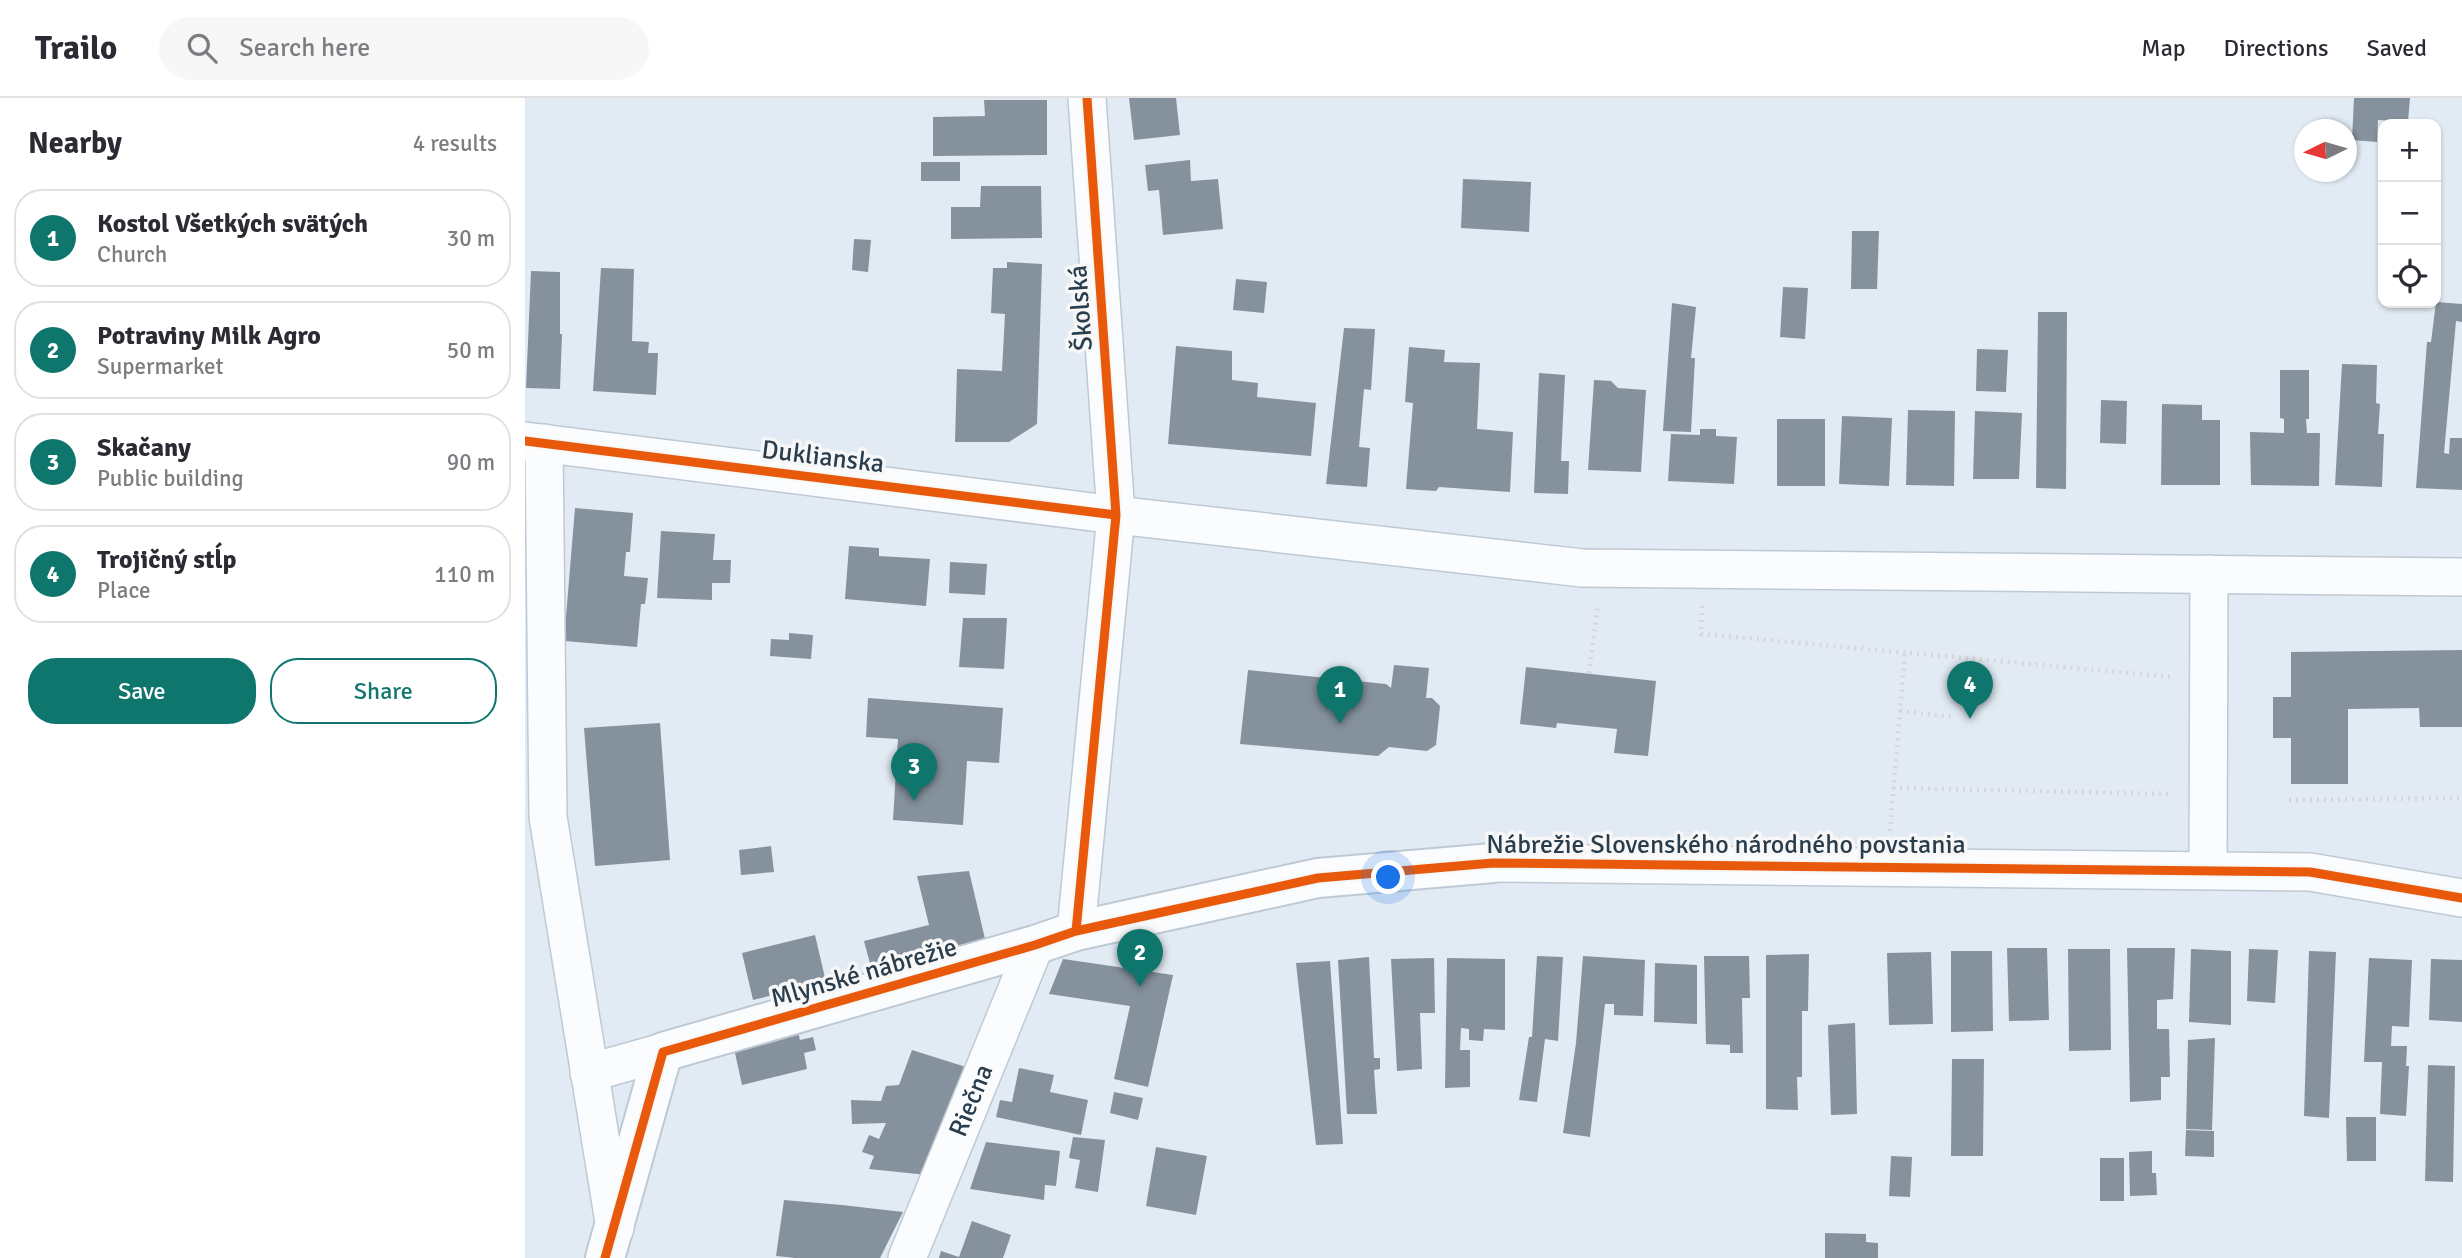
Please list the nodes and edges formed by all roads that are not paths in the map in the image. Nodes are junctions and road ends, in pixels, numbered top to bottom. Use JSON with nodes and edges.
{"nodes":[{"id":1,"x":1087,"y":98,"type":"edge"},
{"id":2,"x":535,"y":442,"type":"edge"},
{"id":3,"x":1116,"y":515,"type":"junction"},
{"id":4,"x":2209,"y":574,"type":"junction"},
{"id":5,"x":2462,"y":577,"type":"edge"},
{"id":6,"x":1493,"y":863,"type":"joint"},
{"id":7,"x":2208,"y":871,"type":"junction"},
{"id":8,"x":2462,"y":898,"type":"edge"},
{"id":9,"x":1076,"y":931,"type":"junction"},
{"id":10,"x":1035,"y":945,"type":"junction"},
{"id":11,"x":663,"y":1052,"type":"junction"},
{"id":12,"x":589,"y":1073,"type":"junction"},
{"id":13,"x":610,"y":1243,"type":"edge"},
{"id":14,"x":907,"y":1258,"type":"edge"}],
"edges":[{"from":1,"to":3,"type":"street","name":"Školská"},
{"from":2,"to":3,"type":"street","name":"Duklianska"},
{"from":2,"to":12,"type":"street"},
{"from":3,"to":4,"type":"street"},
{"from":3,"to":9,"type":"street"},
{"from":4,"to":5,"type":"street"},
{"from":4,"to":7,"type":"street"},
{"from":6,"to":7,"type":"street","name":"Nábrežie Slovenského národného povstania"},
{"from":6,"to":9,"type":"street","name":"Nábrežie Slovenského národného povstania"},
{"from":7,"to":8,"type":"street","name":"Nábrežie Slovenského národného povstania"},
{"from":9,"to":10,"type":"street","name":"Mlynské nábrežie"},
{"from":10,"to":11,"type":"street","name":"Mlynské nábrežie"},
{"from":10,"to":14,"type":"street","name":"Riečna"},
{"from":11,"to":12,"type":"street"},
{"from":11,"to":13,"type":"street"},
{"from":12,"to":13,"type":"street"}]}
